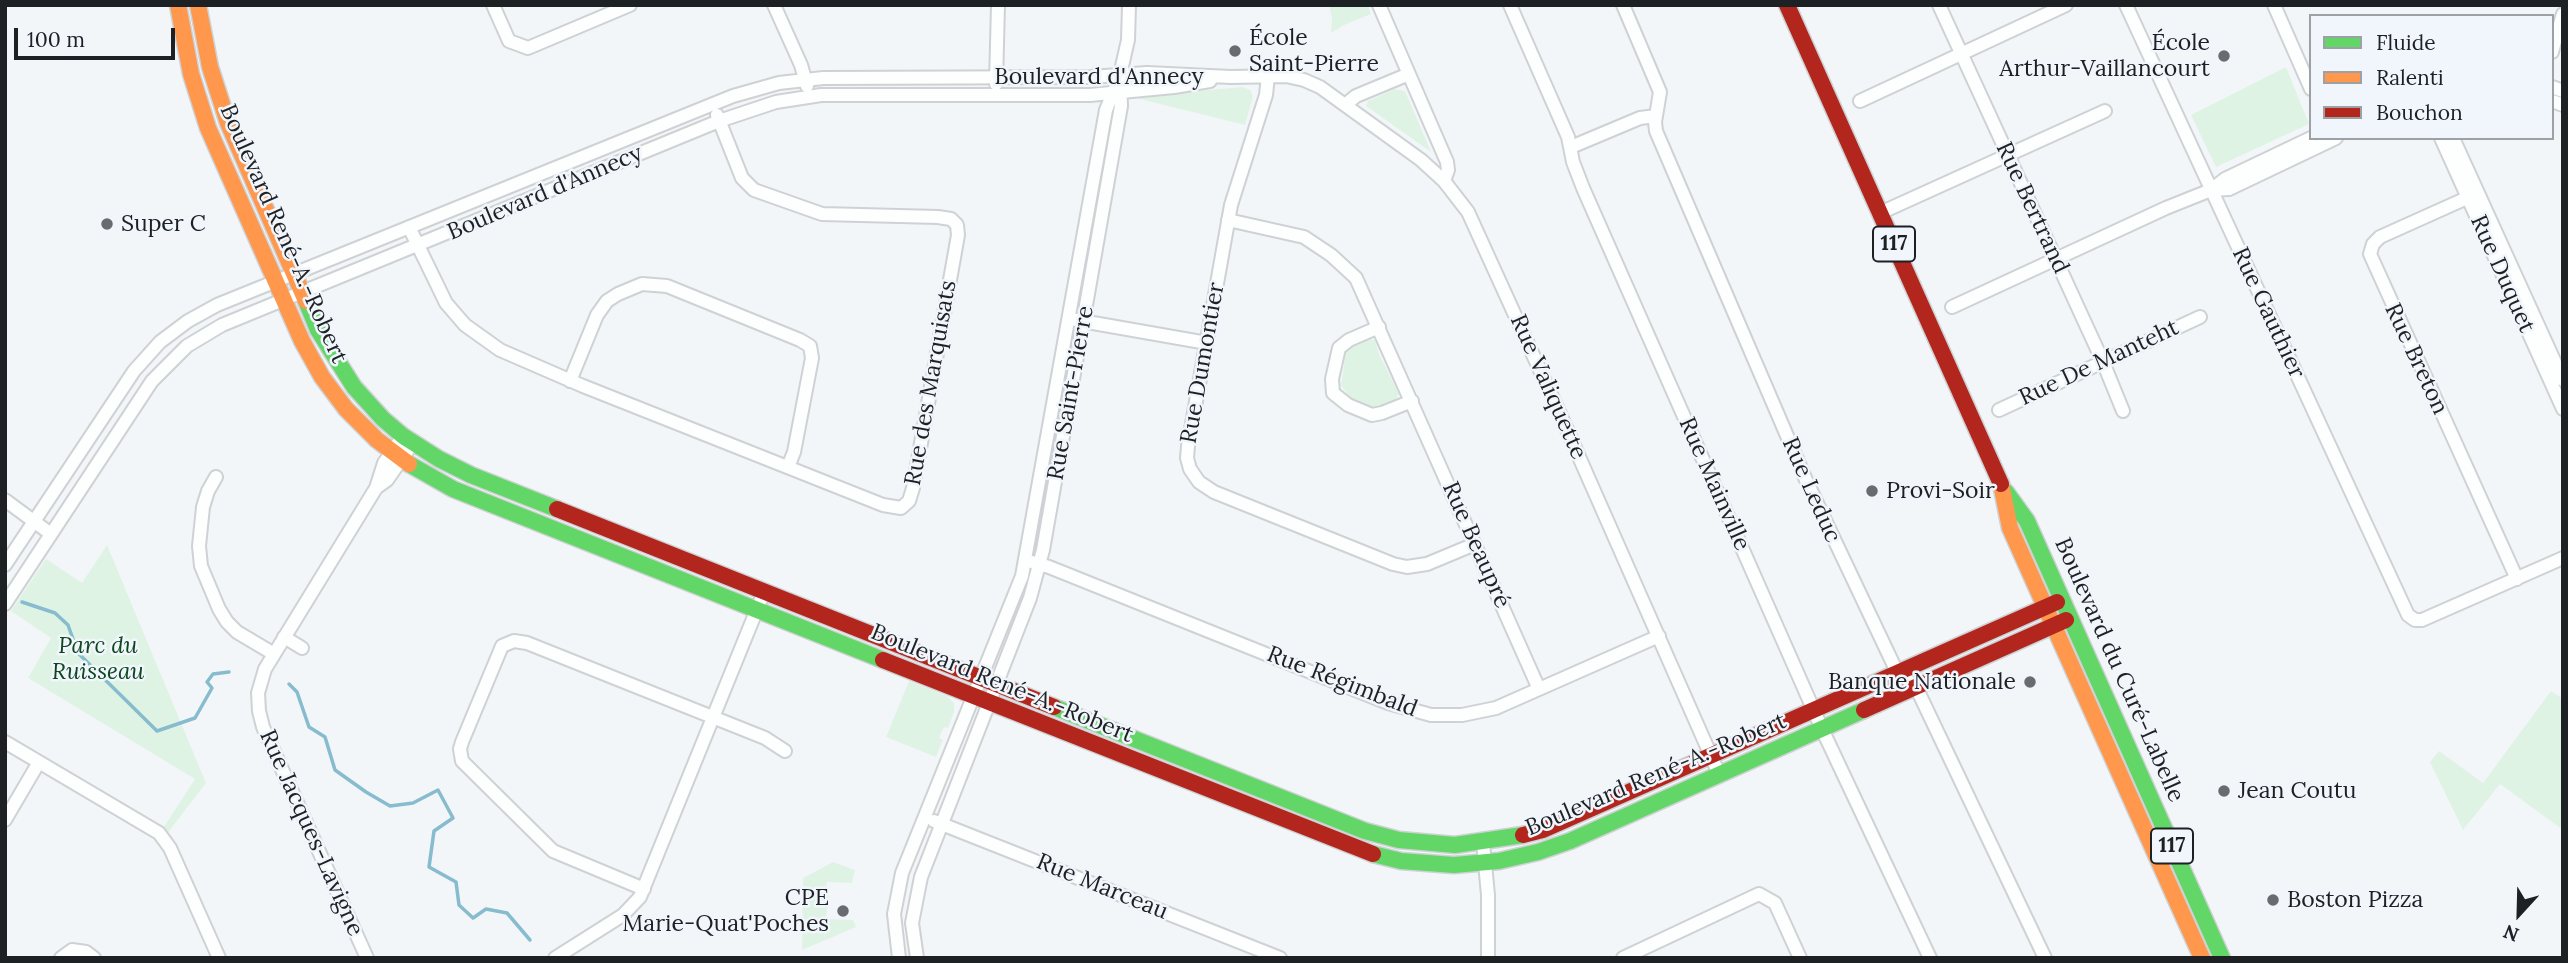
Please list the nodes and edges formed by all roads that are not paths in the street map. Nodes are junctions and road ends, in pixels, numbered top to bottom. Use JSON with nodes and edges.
{"nodes":[{"id":1,"x":177,"y":5,"type":"edge"},
{"id":2,"x":198,"y":5,"type":"edge"},
{"id":3,"x":492,"y":5,"type":"edge"},
{"id":4,"x":630,"y":5,"type":"edge"},
{"id":5,"x":774,"y":5,"type":"edge"},
{"id":6,"x":999,"y":5,"type":"edge"},
{"id":7,"x":1129,"y":5,"type":"edge"},
{"id":8,"x":1379,"y":5,"type":"edge"},
{"id":9,"x":1510,"y":5,"type":"edge"},
{"id":10,"x":1623,"y":5,"type":"edge"},
{"id":11,"x":1787,"y":5,"type":"edge"},
{"id":12,"x":1939,"y":5,"type":"edge"},
{"id":13,"x":2066,"y":5,"type":"edge"},
{"id":14,"x":2126,"y":5,"type":"edge"},
{"id":15,"x":2274,"y":5,"type":"edge"},
{"id":16,"x":2563,"y":14,"type":"edge"},
{"id":17,"x":2554,"y":45,"type":"edge"},
{"id":18,"x":1961,"y":54,"type":"junction"},
{"id":19,"x":1409,"y":74,"type":"junction"},
{"id":20,"x":1120,"y":75,"type":"junction"},
{"id":21,"x":1269,"y":76,"type":"junction"},
{"id":22,"x":996,"y":77,"type":"junction"},
{"id":23,"x":1231,"y":77,"type":"junction"},
{"id":24,"x":806,"y":79,"type":"junction"},
{"id":25,"x":2309,"y":84,"type":"edge"},
{"id":26,"x":1117,"y":92,"type":"junction"},
{"id":27,"x":996,"y":95,"type":"junction"},
{"id":28,"x":809,"y":96,"type":"junction"},
{"id":29,"x":1860,"y":101,"type":"dead end"},
{"id":30,"x":713,"y":104,"type":"junction"},
{"id":31,"x":1345,"y":105,"type":"junction"},
{"id":32,"x":2105,"y":111,"type":"dead end"},
{"id":33,"x":1656,"y":116,"type":"junction"},
{"id":34,"x":719,"y":121,"type":"junction"},
{"id":35,"x":2309,"y":139,"type":"edge"},
{"id":36,"x":2333,"y":140,"type":"edge"},
{"id":37,"x":2442,"y":140,"type":"edge"},
{"id":38,"x":2454,"y":140,"type":"edge"},
{"id":39,"x":1571,"y":147,"type":"junction"},
{"id":40,"x":2008,"y":156,"type":"junction"},
{"id":41,"x":1444,"y":181,"type":"junction"},
{"id":42,"x":2211,"y":190,"type":"junction"},
{"id":43,"x":2473,"y":195,"type":"junction"},
{"id":44,"x":1880,"y":213,"type":"junction"},
{"id":45,"x":1228,"y":220,"type":"junction"},
{"id":46,"x":409,"y":227,"type":"junction"},
{"id":47,"x":417,"y":246,"type":"junction"},
{"id":48,"x":2055,"y":258,"type":"junction"},
{"id":49,"x":293,"y":274,"type":"junction"},
{"id":50,"x":275,"y":282,"type":"junction"},
{"id":51,"x":302,"y":293,"type":"junction"},
{"id":52,"x":284,"y":300,"type":"junction"},
{"id":53,"x":1952,"y":307,"type":"dead end"},
{"id":54,"x":2200,"y":317,"type":"dead end"},
{"id":55,"x":1068,"y":318,"type":"junction"},
{"id":56,"x":1083,"y":321,"type":"junction"},
{"id":57,"x":1379,"y":327,"type":"junction"},
{"id":58,"x":1206,"y":343,"type":"junction"},
{"id":59,"x":2103,"y":362,"type":"junction"},
{"id":60,"x":570,"y":381,"type":"junction"},
{"id":61,"x":2561,"y":394,"type":"edge"},
{"id":62,"x":1412,"y":401,"type":"junction"},
{"id":63,"x":1999,"y":410,"type":"dead end"},
{"id":64,"x":2123,"y":411,"type":"dead end"},
{"id":65,"x":408,"y":440,"type":"junction"},
{"id":66,"x":396,"y":456,"type":"junction"},
{"id":67,"x":788,"y":467,"type":"junction"},
{"id":68,"x":216,"y":477,"type":"dead end"},
{"id":69,"x":2000,"y":482,"type":"junction"},
{"id":70,"x":5,"y":500,"type":"edge"},
{"id":71,"x":33,"y":522,"type":"junction"},
{"id":72,"x":51,"y":534,"type":"junction"},
{"id":73,"x":1475,"y":544,"type":"junction"},
{"id":74,"x":2563,"y":558,"type":"edge"},
{"id":75,"x":1025,"y":561,"type":"junction"},
{"id":76,"x":1039,"y":564,"type":"junction"},
{"id":77,"x":5,"y":565,"type":"edge"},
{"id":78,"x":2517,"y":579,"type":"junction"},
{"id":79,"x":764,"y":592,"type":"junction"},
{"id":80,"x":2063,"y":600,"type":"junction"},
{"id":81,"x":5,"y":604,"type":"edge"},
{"id":82,"x":2045,"y":607,"type":"junction"},
{"id":83,"x":757,"y":611,"type":"junction"},
{"id":84,"x":2071,"y":618,"type":"junction"},
{"id":85,"x":2054,"y":625,"type":"junction"},
{"id":86,"x":1659,"y":636,"type":"junction"},
{"id":87,"x":284,"y":637,"type":"junction"},
{"id":88,"x":302,"y":648,"type":"dead end"},
{"id":89,"x":274,"y":654,"type":"junction"},
{"id":90,"x":1897,"y":673,"type":"junction"},
{"id":91,"x":989,"y":682,"type":"junction"},
{"id":92,"x":1916,"y":687,"type":"junction"},
{"id":93,"x":1539,"y":689,"type":"junction"},
{"id":94,"x":973,"y":696,"type":"junction"},
{"id":95,"x":989,"y":703,"type":"junction"},
{"id":96,"x":1814,"y":710,"type":"junction"},
{"id":97,"x":714,"y":718,"type":"junction"},
{"id":98,"x":1822,"y":729,"type":"junction"},
{"id":99,"x":5,"y":742,"type":"edge"},
{"id":100,"x":785,"y":751,"type":"dead end"},
{"id":101,"x":1712,"y":756,"type":"junction"},
{"id":102,"x":39,"y":762,"type":"junction"},
{"id":103,"x":1719,"y":774,"type":"junction"},
{"id":104,"x":924,"y":817,"type":"junction"},
{"id":105,"x":5,"y":820,"type":"edge"},
{"id":106,"x":941,"y":823,"type":"junction"},
{"id":107,"x":1483,"y":843,"type":"junction"},
{"id":108,"x":1485,"y":863,"type":"junction"},
{"id":109,"x":644,"y":889,"type":"junction"},
{"id":110,"x":61,"y":958,"type":"edge"},
{"id":111,"x":94,"y":958,"type":"edge"},
{"id":112,"x":219,"y":958,"type":"edge"},
{"id":113,"x":367,"y":958,"type":"edge"},
{"id":114,"x":555,"y":958,"type":"edge"},
{"id":115,"x":899,"y":958,"type":"edge"},
{"id":116,"x":918,"y":958,"type":"edge"},
{"id":117,"x":1280,"y":958,"type":"edge"},
{"id":118,"x":1488,"y":958,"type":"edge"},
{"id":119,"x":1623,"y":958,"type":"edge"},
{"id":120,"x":1800,"y":958,"type":"edge"},
{"id":121,"x":1930,"y":958,"type":"edge"},
{"id":122,"x":2045,"y":958,"type":"edge"},
{"id":123,"x":2202,"y":958,"type":"edge"},
{"id":124,"x":2222,"y":958,"type":"edge"}],
"edges":[{"from":1,"to":50,"type":"street","name":"Boulevard René-A.-Robert"},
{"from":2,"to":49,"type":"street","name":"Boulevard René-A.-Robert"},
{"from":3,"to":4,"type":"street"},
{"from":5,"to":24,"type":"street"},
{"from":6,"to":22,"type":"street"},
{"from":7,"to":20,"type":"street","name":"Rue Saint-Pierre"},
{"from":8,"to":19,"type":"street"},
{"from":9,"to":39,"type":"street","name":"Rue Mainville"},
{"from":10,"to":33,"type":"street","name":"Rue Leduc"},
{"from":11,"to":44,"type":"street","name":"Boulevard du Curé-Labelle","number":"117"},
{"from":12,"to":18,"type":"street","name":"Rue Bertrand"},
{"from":13,"to":18,"type":"street"},
{"from":14,"to":42,"type":"street","name":"Rue Gauthier"},
{"from":15,"to":25,"type":"street"},
{"from":16,"to":17,"type":"street"},
{"from":18,"to":29,"type":"street"},
{"from":18,"to":40,"type":"street","name":"Rue Bertrand"},
{"from":19,"to":31,"type":"street"},
{"from":19,"to":41,"type":"street"},
{"from":20,"to":22,"type":"street","name":"Boulevard d'Annecy"},
{"from":20,"to":23,"type":"street","name":"Boulevard d'Annecy"},
{"from":20,"to":26,"type":"street","name":"Rue Saint-Pierre"},
{"from":21,"to":23,"type":"street","name":"Boulevard d'Annecy"},
{"from":21,"to":31,"type":"street","name":"Boulevard d'Annecy"},
{"from":21,"to":45,"type":"street","name":"Rue Dumontier"},
{"from":22,"to":24,"type":"street","name":"Boulevard d'Annecy"},
{"from":22,"to":27,"type":"street"},
{"from":23,"to":26,"type":"street","name":"Boulevard d'Annecy"},
{"from":24,"to":28,"type":"street"},
{"from":24,"to":30,"type":"street","name":"Boulevard d'Annecy"},
{"from":26,"to":27,"type":"street","name":"Boulevard d'Annecy"},
{"from":26,"to":55,"type":"street","name":"Rue Saint-Pierre"},
{"from":26,"to":56,"type":"street","name":"Rue Saint-Pierre"},
{"from":27,"to":28,"type":"street","name":"Boulevard d'Annecy"},
{"from":28,"to":34,"type":"street","name":"Boulevard d'Annecy"},
{"from":30,"to":34,"type":"street","name":"Rue des Marquisats"},
{"from":30,"to":46,"type":"street","name":"Boulevard d'Annecy"},
{"from":31,"to":41,"type":"street","name":"Boulevard d'Annecy"},
{"from":32,"to":40,"type":"street"},
{"from":33,"to":39,"type":"street"},
{"from":33,"to":90,"type":"street","name":"Rue Leduc"},
{"from":34,"to":47,"type":"street","name":"Boulevard d'Annecy"},
{"from":34,"to":67,"type":"street","name":"Rue des Marquisats"},
{"from":35,"to":42,"type":"street"},
{"from":36,"to":42,"type":"street"},
{"from":37,"to":43,"type":"street","name":"Rue Duquet"},
{"from":38,"to":43,"type":"street","name":"Rue Duquet"},
{"from":39,"to":96,"type":"street","name":"Rue Mainville"},
{"from":40,"to":44,"type":"street"},
{"from":40,"to":48,"type":"street","name":"Rue Bertrand"},
{"from":41,"to":86,"type":"street","name":"Rue Valiquette"},
{"from":42,"to":48,"type":"street"},
{"from":42,"to":78,"type":"street","name":"Rue Gauthier"},
{"from":43,"to":61,"type":"street","name":"Rue Duquet"},
{"from":43,"to":78,"type":"street","name":"Rue Breton"},
{"from":44,"to":69,"type":"street","name":"Boulevard du Curé-Labelle","number":"117"},
{"from":45,"to":57,"type":"street","name":"Rue Beaupré"},
{"from":45,"to":58,"type":"street","name":"Rue Dumontier"},
{"from":46,"to":47,"type":"street","name":"Rue des Marquisats"},
{"from":46,"to":49,"type":"street","name":"Boulevard d'Annecy"},
{"from":47,"to":51,"type":"street","name":"Boulevard d'Annecy"},
{"from":47,"to":60,"type":"street","name":"Rue des Marquisats"},
{"from":48,"to":53,"type":"street"},
{"from":48,"to":59,"type":"street","name":"Rue Bertrand"},
{"from":49,"to":50,"type":"street","name":"Boulevard d'Annecy"},
{"from":49,"to":51,"type":"street","name":"Boulevard René-A.-Robert"},
{"from":50,"to":52,"type":"street","name":"Boulevard René-A.-Robert"},
{"from":50,"to":71,"type":"street","name":"Boulevard d'Annecy"},
{"from":51,"to":52,"type":"street","name":"Boulevard d'Annecy"},
{"from":51,"to":65,"type":"street","name":"Boulevard René-A.-Robert"},
{"from":52,"to":66,"type":"street","name":"Boulevard René-A.-Robert"},
{"from":52,"to":72,"type":"street","name":"Boulevard d'Annecy"},
{"from":54,"to":59,"type":"street","name":"Rue De Manteht"},
{"from":55,"to":56,"type":"street"},
{"from":55,"to":75,"type":"street","name":"Rue Saint-Pierre"},
{"from":56,"to":58,"type":"street"},
{"from":56,"to":76,"type":"street","name":"Rue Saint-Pierre"},
{"from":57,"to":62,"type":"street","name":"Rue Beaupré"},
{"from":57,"to":62,"type":"street"},
{"from":58,"to":73,"type":"street","name":"Rue Dumontier"},
{"from":59,"to":63,"type":"street","name":"Rue De Manteht"},
{"from":59,"to":64,"type":"street","name":"Rue Bertrand"},
{"from":60,"to":67,"type":"street","name":"Rue des Marquisats"},
{"from":60,"to":67,"type":"street"},
{"from":62,"to":73,"type":"street","name":"Rue Beaupré"},
{"from":65,"to":66,"type":"street","name":"Rue Jacques-Lavigne"},
{"from":65,"to":79,"type":"street","name":"Boulevard René-A.-Robert"},
{"from":66,"to":83,"type":"street","name":"Boulevard René-A.-Robert"},
{"from":66,"to":87,"type":"street","name":"Rue Jacques-Lavigne"},
{"from":68,"to":89,"type":"street"},
{"from":69,"to":80,"type":"street","name":"Boulevard du Curé-Labelle","number":"117"},
{"from":69,"to":82,"type":"street","name":"Boulevard du Curé-Labelle","number":"117"},
{"from":70,"to":71,"type":"street"},
{"from":71,"to":72,"type":"street"},
{"from":71,"to":77,"type":"street","name":"Boulevard d'Annecy"},
{"from":72,"to":81,"type":"street","name":"Boulevard d'Annecy"},
{"from":73,"to":93,"type":"street","name":"Rue Beaupré"},
{"from":74,"to":78,"type":"street"},
{"from":75,"to":76,"type":"street","name":"Rue Régimbald"},
{"from":75,"to":91,"type":"street","name":"Rue Saint-Pierre"},
{"from":76,"to":91,"type":"street","name":"Rue Saint-Pierre"},
{"from":76,"to":93,"type":"street","name":"Rue Régimbald"},
{"from":79,"to":83,"type":"street"},
{"from":79,"to":91,"type":"street","name":"Boulevard René-A.-Robert"},
{"from":80,"to":82,"type":"street","name":"Boulevard René-A.-Robert"},
{"from":80,"to":84,"type":"street","name":"Boulevard du Curé-Labelle","number":"117"},
{"from":82,"to":85,"type":"street","name":"Boulevard du Curé-Labelle","number":"117"},
{"from":82,"to":90,"type":"street","name":"Boulevard René-A.-Robert"},
{"from":83,"to":94,"type":"street","name":"Boulevard René-A.-Robert"},
{"from":83,"to":97,"type":"street"},
{"from":84,"to":85,"type":"street","name":"Boulevard René-A.-Robert"},
{"from":84,"to":124,"type":"street","name":"Boulevard du Curé-Labelle","number":"117"},
{"from":85,"to":92,"type":"street","name":"Boulevard René-A.-Robert"},
{"from":85,"to":123,"type":"street","name":"Boulevard du Curé-Labelle","number":"117"},
{"from":86,"to":93,"type":"street","name":"Rue Régimbald"},
{"from":86,"to":101,"type":"street","name":"Rue Valiquette"},
{"from":87,"to":88,"type":"street"},
{"from":87,"to":89,"type":"street","name":"Rue Jacques-Lavigne"},
{"from":89,"to":113,"type":"street","name":"Rue Jacques-Lavigne"},
{"from":90,"to":92,"type":"street","name":"Rue Leduc"},
{"from":90,"to":96,"type":"street","name":"Boulevard René-A.-Robert"},
{"from":91,"to":94,"type":"street","name":"Rue Saint-Pierre"},
{"from":91,"to":95,"type":"street","name":"Rue Saint-Pierre"},
{"from":91,"to":107,"type":"street","name":"Boulevard René-A.-Robert"},
{"from":92,"to":98,"type":"street","name":"Boulevard René-A.-Robert"},
{"from":92,"to":122,"type":"street","name":"Rue Leduc"},
{"from":94,"to":95,"type":"street","name":"Boulevard René-A.-Robert"},
{"from":94,"to":104,"type":"street","name":"Rue Saint-Pierre"},
{"from":95,"to":106,"type":"street","name":"Rue Saint-Pierre"},
{"from":95,"to":108,"type":"street","name":"Boulevard René-A.-Robert"},
{"from":96,"to":98,"type":"street","name":"Rue Mainville"},
{"from":96,"to":101,"type":"street","name":"Boulevard René-A.-Robert"},
{"from":97,"to":100,"type":"street"},
{"from":97,"to":109,"type":"street"},
{"from":97,"to":109,"type":"street"},
{"from":98,"to":103,"type":"street","name":"Boulevard René-A.-Robert"},
{"from":98,"to":121,"type":"street","name":"Rue Mainville"},
{"from":99,"to":102,"type":"street"},
{"from":101,"to":103,"type":"street","name":"Rue Valiquette"},
{"from":101,"to":107,"type":"street","name":"Boulevard René-A.-Robert"},
{"from":102,"to":105,"type":"street"},
{"from":102,"to":112,"type":"street"},
{"from":103,"to":108,"type":"street","name":"Boulevard René-A.-Robert"},
{"from":104,"to":106,"type":"street","name":"Rue Marceau"},
{"from":104,"to":115,"type":"street","name":"Rue Saint-Pierre"},
{"from":106,"to":116,"type":"street","name":"Rue Saint-Pierre"},
{"from":106,"to":117,"type":"street","name":"Rue Marceau"},
{"from":107,"to":108,"type":"street"},
{"from":108,"to":118,"type":"street"},
{"from":109,"to":114,"type":"street"},
{"from":110,"to":111,"type":"street"},
{"from":119,"to":120,"type":"street"}]}
